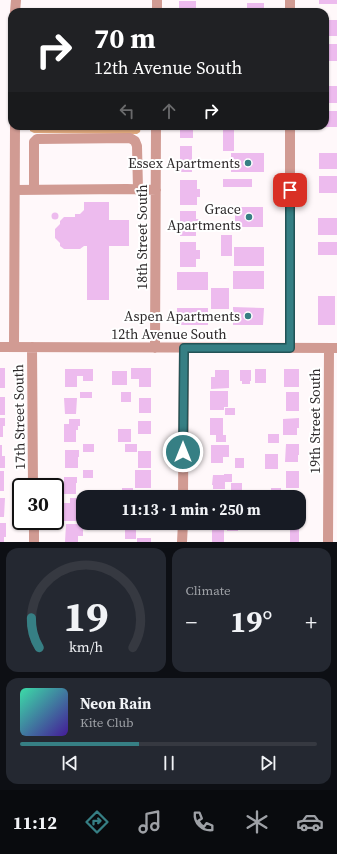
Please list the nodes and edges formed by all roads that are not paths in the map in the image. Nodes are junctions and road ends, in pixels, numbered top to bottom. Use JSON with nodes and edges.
{"nodes":[{"id":1,"x":15,"y":130,"type":"edge"},
{"id":2,"x":156,"y":130,"type":"edge"},
{"id":3,"x":290,"y":130,"type":"edge"},
{"id":4,"x":14,"y":190,"type":"junction"},
{"id":5,"x":34,"y":190,"type":"junction"},
{"id":6,"x":138,"y":190,"type":"junction"},
{"id":7,"x":156,"y":190,"type":"junction"},
{"id":8,"x":0,"y":347,"type":"edge"},
{"id":9,"x":14,"y":347,"type":"junction"},
{"id":10,"x":32,"y":347,"type":"junction"},
{"id":11,"x":155,"y":348,"type":"junction"},
{"id":12,"x":184,"y":348,"type":"junction"},
{"id":13,"x":290,"y":348,"type":"junction"},
{"id":14,"x":333,"y":348,"type":"edge"},
{"id":15,"x":33,"y":478,"type":"edge"},
{"id":16,"x":183,"y":490,"type":"edge"},
{"id":17,"x":34,"y":530,"type":"edge"},
{"id":18,"x":183,"y":530,"type":"edge"},
{"id":19,"x":34,"y":542,"type":"edge"},
{"id":20,"x":182,"y":542,"type":"edge"},
{"id":21,"x":328,"y":542,"type":"edge"}],
"edges":[{"from":1,"to":4,"type":"street","name":"17th Street South"},
{"from":2,"to":7,"type":"street","name":"18th Street South"},
{"from":3,"to":13,"type":"street"},
{"from":4,"to":5,"type":"street"},
{"from":4,"to":9,"type":"street","name":"17th Street South"},
{"from":5,"to":6,"type":"street"},
{"from":5,"to":6,"type":"street"},
{"from":6,"to":7,"type":"street"},
{"from":7,"to":11,"type":"street","name":"18th Street South"},
{"from":8,"to":9,"type":"street","name":"12th Avenue South"},
{"from":9,"to":10,"type":"street","name":"12th Avenue South"},
{"from":10,"to":11,"type":"street","name":"12th Avenue South"},
{"from":10,"to":15,"type":"street","name":"17th Street South"},
{"from":11,"to":12,"type":"street","name":"12th Avenue South"},
{"from":12,"to":13,"type":"street","name":"12th Avenue South"},
{"from":12,"to":16,"type":"street"},
{"from":13,"to":14,"type":"street","name":"12th Avenue South"},
{"from":14,"to":21,"type":"street","name":"19th Street South"},
{"from":17,"to":19,"type":"street"},
{"from":18,"to":20,"type":"street"}]}
